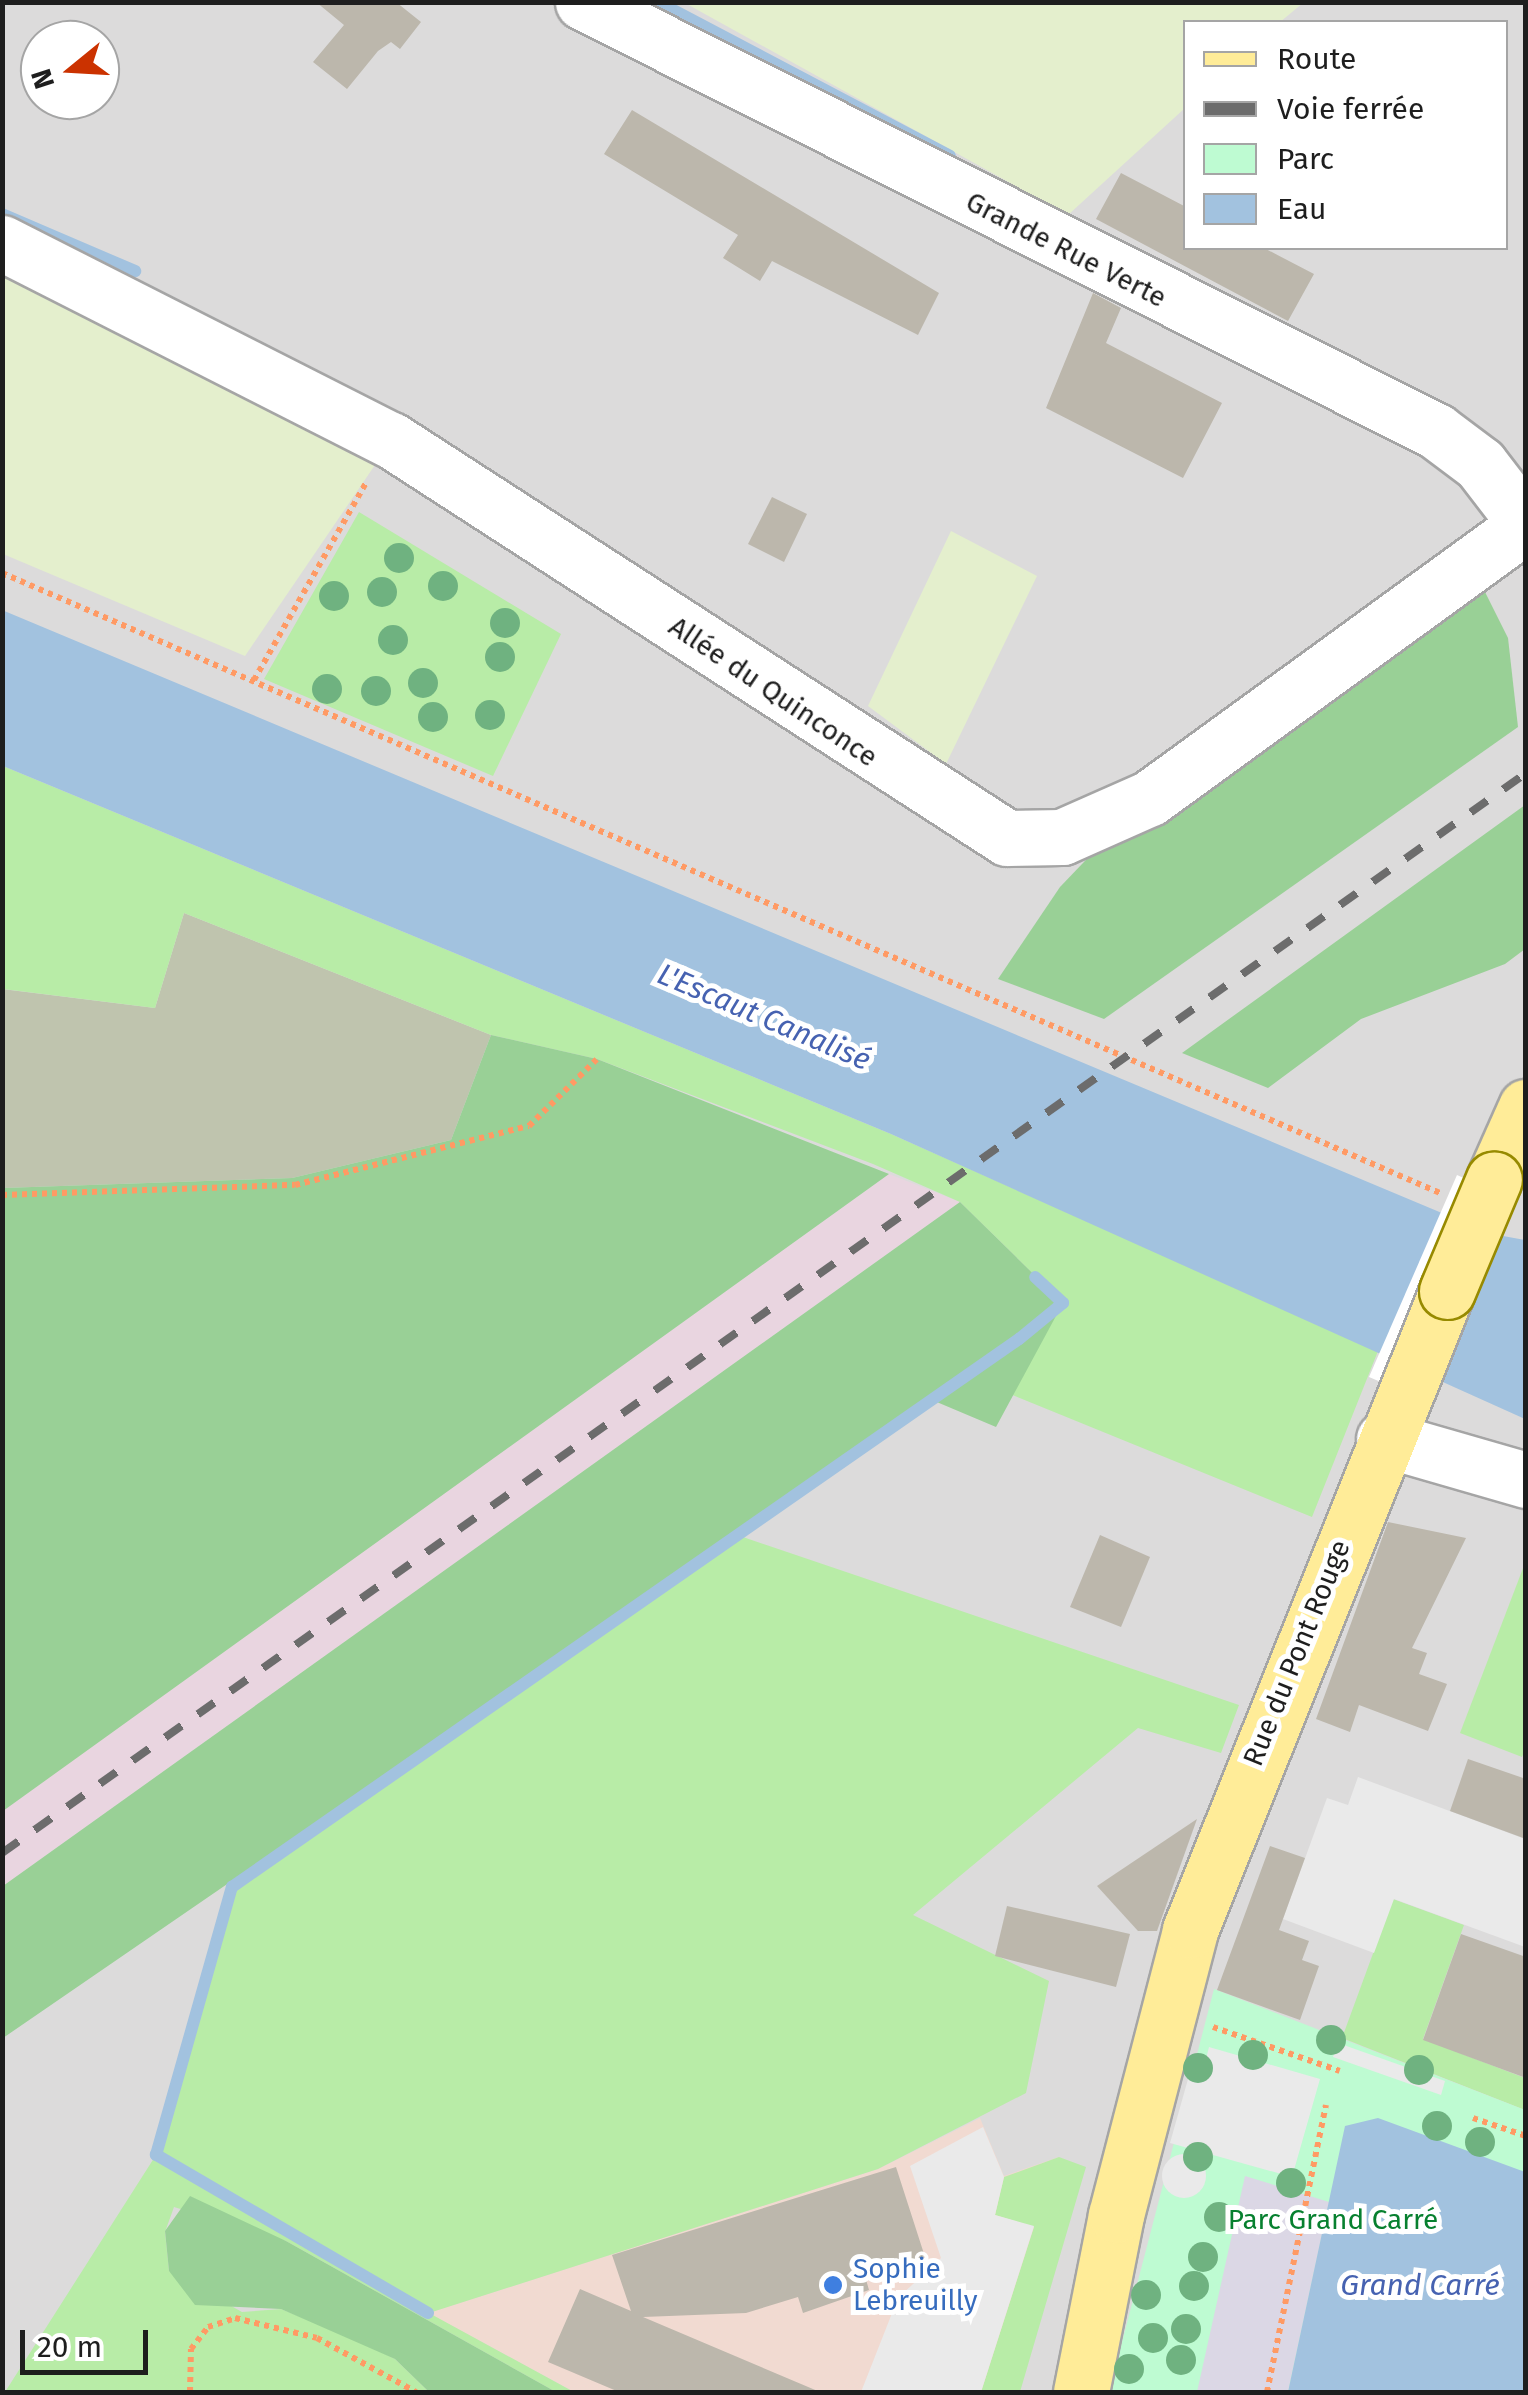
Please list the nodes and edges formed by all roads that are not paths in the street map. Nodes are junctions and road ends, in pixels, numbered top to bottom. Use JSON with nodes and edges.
{"nodes":[{"id":1,"x":583,"y":2,"type":"edge"},
{"id":2,"x":2,"y":244,"type":"edge"},
{"id":3,"x":1526,"y":525,"type":"edge"},
{"id":4,"x":1526,"y":1107,"type":"edge"},
{"id":5,"x":1394,"y":1415,"type":"junction"},
{"id":6,"x":1526,"y":1480,"type":"edge"},
{"id":7,"x":1116,"y":2215,"type":"junction"},
{"id":8,"x":1047,"y":2392,"type":"edge"},
{"id":9,"x":1081,"y":2392,"type":"edge"}],
"edges":[{"from":1,"to":3,"type":"street","name":"Grande Rue Verte"},
{"from":2,"to":3,"type":"street","name":"Allée du Quinconce"},
{"from":4,"to":5,"type":"main road","name":"Rue du Pont Rouge","bridge":true},
{"from":5,"to":6,"type":"street"},
{"from":5,"to":7,"type":"main road","name":"Rue du Pont Rouge"},
{"from":7,"to":8,"type":"main road","name":"Rue du Pont Rouge"},
{"from":7,"to":9,"type":"main road","name":"Rue du Pont Rouge"}]}
